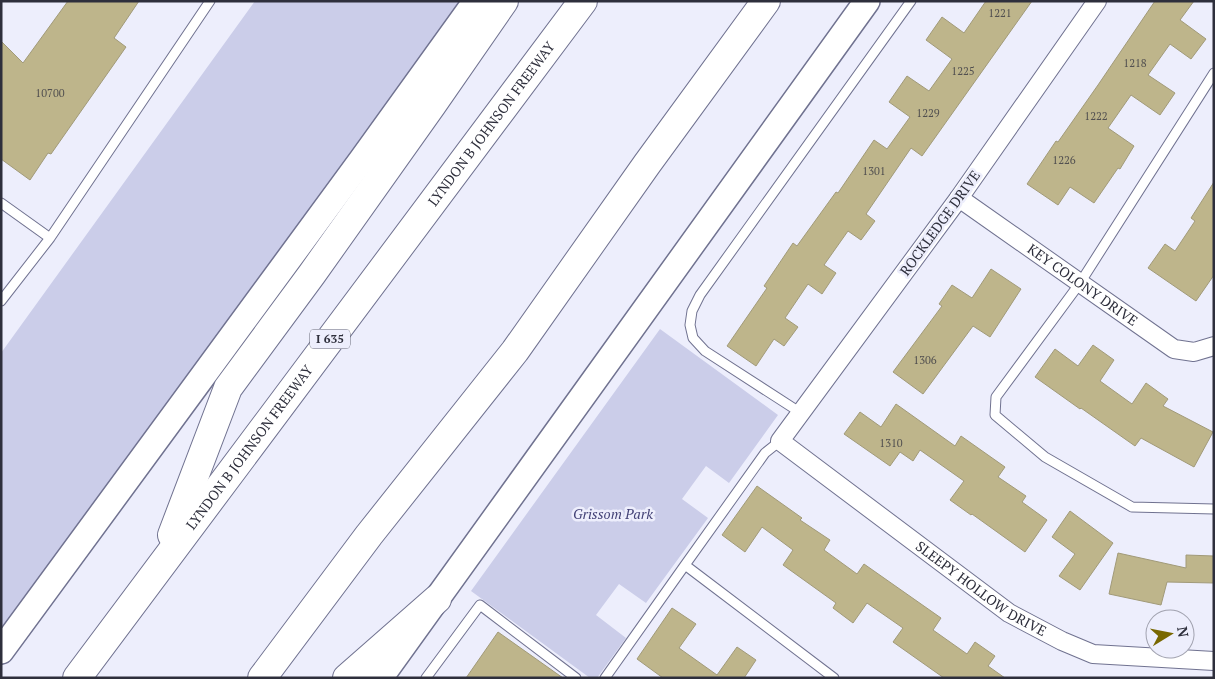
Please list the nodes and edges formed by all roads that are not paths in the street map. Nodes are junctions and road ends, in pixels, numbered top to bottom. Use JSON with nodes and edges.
{"nodes":[{"id":1,"x":210,"y":1,"type":"edge"},
{"id":2,"x":476,"y":1,"type":"edge"},
{"id":3,"x":504,"y":1,"type":"edge"},
{"id":4,"x":583,"y":1,"type":"edge"},
{"id":5,"x":766,"y":1,"type":"edge"},
{"id":6,"x":868,"y":1,"type":"edge"},
{"id":7,"x":911,"y":1,"type":"edge"},
{"id":8,"x":1096,"y":1,"type":"edge"},
{"id":9,"x":1214,"y":73,"type":"edge"},
{"id":10,"x":959,"y":198,"type":"junction"},
{"id":11,"x":1,"y":203,"type":"edge"},
{"id":12,"x":50,"y":238,"type":"junction"},
{"id":13,"x":1080,"y":283,"type":"junction"},
{"id":14,"x":1,"y":301,"type":"edge"},
{"id":15,"x":1214,"y":346,"type":"edge"},
{"id":16,"x":801,"y":413,"type":"junction"},
{"id":17,"x":780,"y":441,"type":"junction"},
{"id":18,"x":1214,"y":509,"type":"edge"},
{"id":19,"x":685,"y":565,"type":"junction"},
{"id":20,"x":159,"y":566,"type":"junction"},
{"id":21,"x":436,"y":599,"type":"junction"},
{"id":22,"x":1,"y":651,"type":"edge"},
{"id":23,"x":1214,"y":662,"type":"edge"},
{"id":24,"x":77,"y":678,"type":"edge"},
{"id":25,"x":262,"y":678,"type":"edge"},
{"id":26,"x":347,"y":678,"type":"edge"},
{"id":27,"x":380,"y":678,"type":"edge"},
{"id":28,"x":426,"y":678,"type":"edge"},
{"id":29,"x":576,"y":678,"type":"edge"},
{"id":30,"x":605,"y":678,"type":"edge"},
{"id":31,"x":834,"y":678,"type":"edge"}],
"edges":[{"from":1,"to":12,"type":"lane"},
{"from":2,"to":22,"type":"main road"},
{"from":3,"to":20,"type":"highway"},
{"from":4,"to":20,"type":"highway","name":"LYNDON B JOHNSON FREEWAY","number":"I 635"},
{"from":5,"to":25,"type":"highway"},
{"from":6,"to":21,"type":"main road"},
{"from":7,"to":16,"type":"lane"},
{"from":8,"to":10,"type":"street","name":"ROCKLEDGE DRIVE"},
{"from":9,"to":13,"type":"lane"},
{"from":10,"to":13,"type":"street","name":"KEY COLONY DRIVE"},
{"from":10,"to":16,"type":"street","name":"ROCKLEDGE DRIVE"},
{"from":11,"to":12,"type":"lane"},
{"from":12,"to":14,"type":"lane"},
{"from":13,"to":15,"type":"street","name":"KEY COLONY DRIVE"},
{"from":13,"to":18,"type":"lane"},
{"from":16,"to":17,"type":"street","name":"ROCKLEDGE DRIVE"},
{"from":17,"to":19,"type":"lane"},
{"from":17,"to":23,"type":"street","name":"SLEEPY HOLLOW DRIVE"},
{"from":19,"to":30,"type":"lane"},
{"from":19,"to":31,"type":"lane"},
{"from":20,"to":24,"type":"highway","name":"LYNDON B JOHNSON FREEWAY","number":"I 635"},
{"from":21,"to":26,"type":"highway"},
{"from":21,"to":27,"type":"main road"},
{"from":28,"to":29,"type":"lane"}]}
